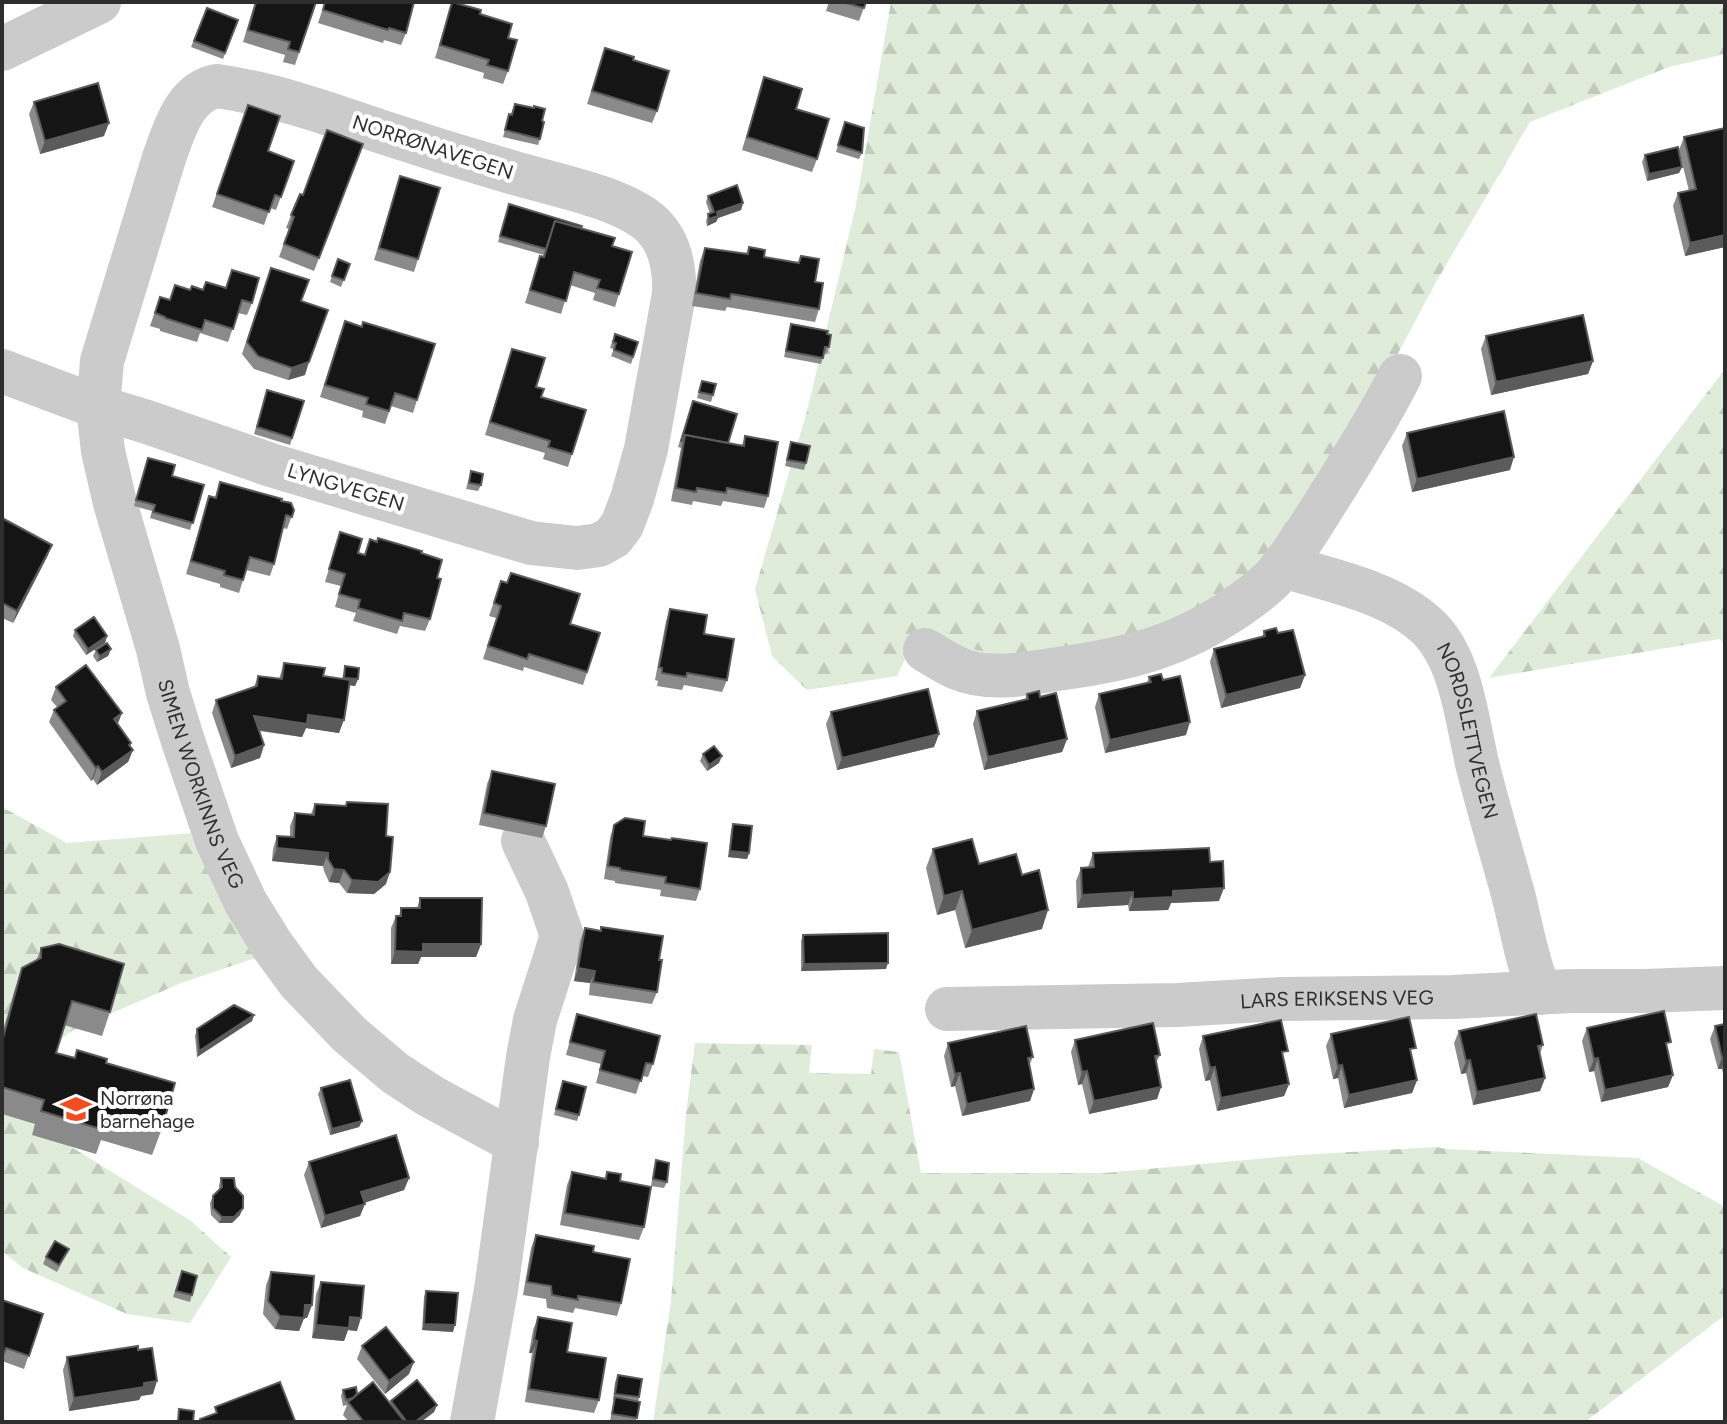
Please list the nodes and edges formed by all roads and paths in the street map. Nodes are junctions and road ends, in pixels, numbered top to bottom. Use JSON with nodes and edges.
{"nodes":[{"id":1,"x":99,"y":2,"type":"edge"},
{"id":2,"x":2,"y":49,"type":"edge"},
{"id":3,"x":2,"y":371,"type":"edge"},
{"id":4,"x":1400,"y":376,"type":"dead end"},
{"id":5,"x":98,"y":407,"type":"junction"},
{"id":6,"x":599,"y":545,"type":"joint"},
{"id":7,"x":1283,"y":566,"type":"junction"},
{"id":8,"x":925,"y":650,"type":"dead end"},
{"id":9,"x":523,"y":841,"type":"dead end"},
{"id":10,"x":1725,"y":988,"type":"edge"},
{"id":11,"x":1540,"y":993,"type":"junction"},
{"id":12,"x":947,"y":1009,"type":"dead end"},
{"id":13,"x":517,"y":1143,"type":"junction"},
{"id":14,"x":472,"y":1422,"type":"edge"}],
"edges":[{"from":1,"to":2,"type":"street"},
{"from":3,"to":5,"type":"street"},
{"from":4,"to":7,"type":"street"},
{"from":5,"to":6,"type":"street","name":"LYNGVEGEN"},
{"from":5,"to":6,"type":"street","name":"NORRØNAVEGEN"},
{"from":5,"to":13,"type":"street","name":"SIMEN WORKINNS VEG"},
{"from":7,"to":8,"type":"street"},
{"from":7,"to":11,"type":"street","name":"NORDSLETTVEGEN"},
{"from":9,"to":13,"type":"street"},
{"from":10,"to":11,"type":"street","name":"LARS ERIKSENS VEG"},
{"from":11,"to":12,"type":"street","name":"LARS ERIKSENS VEG"},
{"from":13,"to":14,"type":"street"}]}
